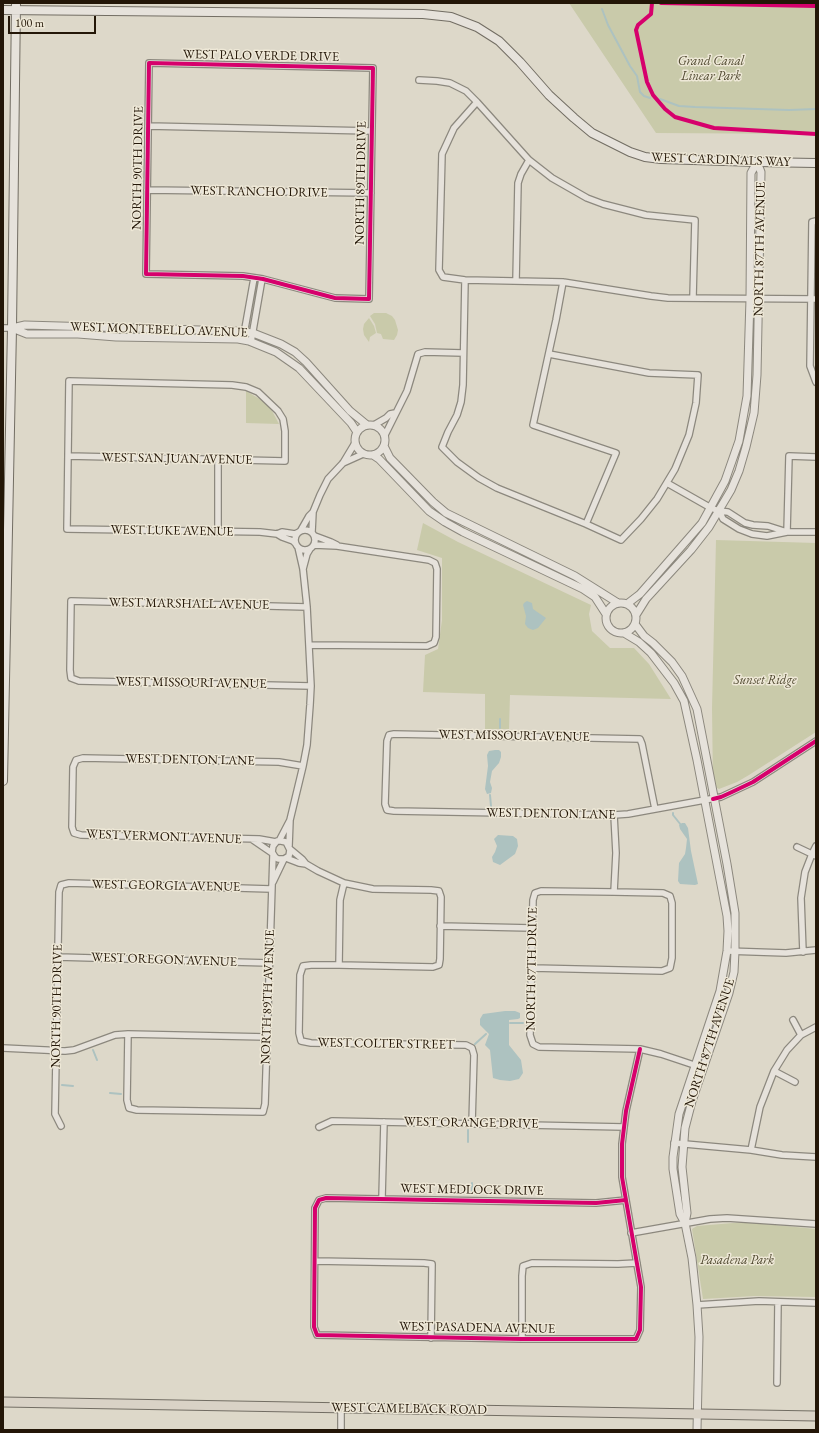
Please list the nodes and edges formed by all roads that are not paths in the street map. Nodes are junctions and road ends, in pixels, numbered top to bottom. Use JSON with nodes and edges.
{"nodes":[{"id":1,"x":16,"y":7,"type":"edge"},
{"id":2,"x":3,"y":10,"type":"edge"},
{"id":3,"x":149,"y":64,"type":"joint"},
{"id":4,"x":373,"y":68,"type":"joint"},
{"id":5,"x":419,"y":80,"type":"dead end"},
{"id":6,"x":477,"y":102,"type":"junction"},
{"id":7,"x":148,"y":126,"type":"junction"},
{"id":8,"x":371,"y":131,"type":"junction"},
{"id":9,"x":529,"y":160,"type":"junction"},
{"id":10,"x":757,"y":162,"type":"junction"},
{"id":11,"x":816,"y":163,"type":"edge"},
{"id":12,"x":147,"y":190,"type":"junction"},
{"id":13,"x":370,"y":193,"type":"junction"},
{"id":14,"x":814,"y":221,"type":"edge"},
{"id":15,"x":254,"y":278,"type":"junction"},
{"id":16,"x":262,"y":279,"type":"junction"},
{"id":17,"x":465,"y":280,"type":"junction"},
{"id":18,"x":516,"y":281,"type":"junction"},
{"id":19,"x":563,"y":282,"type":"junction"},
{"id":20,"x":693,"y":297,"type":"junction"},
{"id":21,"x":750,"y":298,"type":"junction"},
{"id":22,"x":759,"y":299,"type":"junction"},
{"id":23,"x":814,"y":299,"type":"edge"},
{"id":24,"x":3,"y":328,"type":"edge"},
{"id":25,"x":12,"y":328,"type":"junction"},
{"id":26,"x":245,"y":332,"type":"junction"},
{"id":27,"x":253,"y":333,"type":"junction"},
{"id":28,"x":243,"y":340,"type":"junction"},
{"id":29,"x":251,"y":342,"type":"junction"},
{"id":30,"x":463,"y":353,"type":"junction"},
{"id":31,"x":549,"y":354,"type":"junction"},
{"id":32,"x":816,"y":382,"type":"edge"},
{"id":33,"x":395,"y":413,"type":"junction"},
{"id":34,"x":371,"y":425,"type":"junction"},
{"id":35,"x":357,"y":432,"type":"junction"},
{"id":36,"x":385,"y":435,"type":"junction"},
{"id":37,"x":355,"y":443,"type":"junction"},
{"id":38,"x":384,"y":446,"type":"junction"},
{"id":39,"x":363,"y":454,"type":"junction"},
{"id":40,"x":373,"y":455,"type":"junction"},
{"id":41,"x":68,"y":456,"type":"junction"},
{"id":42,"x":816,"y":457,"type":"edge"},
{"id":43,"x":218,"y":460,"type":"junction"},
{"id":44,"x":343,"y":464,"type":"junction"},
{"id":45,"x":6,"y":469,"type":"edge"},
{"id":46,"x":667,"y":483,"type":"junction"},
{"id":47,"x":711,"y":508,"type":"junction"},
{"id":48,"x":719,"y":511,"type":"junction"},
{"id":49,"x":313,"y":512,"type":"junction"},
{"id":50,"x":586,"y":524,"type":"junction"},
{"id":51,"x":758,"y":526,"type":"junction"},
{"id":52,"x":300,"y":531,"type":"junction"},
{"id":53,"x":218,"y":532,"type":"junction"},
{"id":54,"x":788,"y":532,"type":"junction"},
{"id":55,"x":816,"y":532,"type":"edge"},
{"id":56,"x":277,"y":534,"type":"junction"},
{"id":57,"x":313,"y":534,"type":"junction"},
{"id":58,"x":757,"y":535,"type":"junction"},
{"id":59,"x":297,"y":545,"type":"junction"},
{"id":60,"x":337,"y":546,"type":"junction"},
{"id":61,"x":312,"y":547,"type":"junction"},
{"id":62,"x":5,"y":564,"type":"edge"},
{"id":63,"x":303,"y":569,"type":"junction"},
{"id":64,"x":618,"y":603,"type":"junction"},
{"id":65,"x":627,"y":604,"type":"junction"},
{"id":66,"x":307,"y":608,"type":"junction"},
{"id":67,"x":606,"y":614,"type":"junction"},
{"id":68,"x":636,"y":615,"type":"junction"},
{"id":69,"x":635,"y":624,"type":"junction"},
{"id":70,"x":624,"y":633,"type":"junction"},
{"id":71,"x":309,"y":645,"type":"junction"},
{"id":72,"x":71,"y":678,"type":"joint"},
{"id":73,"x":311,"y":686,"type":"junction"},
{"id":74,"x":4,"y":688,"type":"edge"},
{"id":75,"x":816,"y":740,"type":"edge"},
{"id":76,"x":303,"y":766,"type":"junction"},
{"id":77,"x":3,"y":782,"type":"edge"},
{"id":78,"x":713,"y":798,"type":"junction"},
{"id":79,"x":704,"y":800,"type":"junction"},
{"id":80,"x":655,"y":809,"type":"junction"},
{"id":81,"x":387,"y":810,"type":"joint"},
{"id":82,"x":614,"y":815,"type":"junction"},
{"id":83,"x":290,"y":820,"type":"junction"},
{"id":84,"x":74,"y":833,"type":"joint"},
{"id":85,"x":253,"y":840,"type":"junction"},
{"id":86,"x":278,"y":842,"type":"junction"},
{"id":87,"x":816,"y":846,"type":"edge"},
{"id":88,"x":290,"y":847,"type":"junction"},
{"id":89,"x":797,"y":847,"type":"dead end"},
{"id":90,"x":273,"y":854,"type":"junction"},
{"id":91,"x":814,"y":855,"type":"edge"},
{"id":92,"x":285,"y":859,"type":"junction"},
{"id":93,"x":306,"y":864,"type":"junction"},
{"id":94,"x":272,"y":882,"type":"junction"},
{"id":95,"x":344,"y":883,"type":"junction"},
{"id":96,"x":61,"y":885,"type":"joint"},
{"id":97,"x":271,"y":889,"type":"junction"},
{"id":98,"x":614,"y":892,"type":"junction"},
{"id":99,"x":440,"y":926,"type":"junction"},
{"id":100,"x":532,"y":928,"type":"junction"},
{"id":101,"x":816,"y":950,"type":"edge"},
{"id":102,"x":727,"y":951,"type":"junction"},
{"id":103,"x":735,"y":951,"type":"junction"},
{"id":104,"x":803,"y":952,"type":"junction"},
{"id":105,"x":58,"y":957,"type":"junction"},
{"id":106,"x":269,"y":963,"type":"junction"},
{"id":107,"x":339,"y":965,"type":"junction"},
{"id":108,"x":532,"y":968,"type":"junction"},
{"id":109,"x":793,"y":1020,"type":"dead end"},
{"id":110,"x":816,"y":1027,"type":"edge"},
{"id":111,"x":128,"y":1034,"type":"junction"},
{"id":112,"x":801,"y":1034,"type":"junction"},
{"id":113,"x":267,"y":1037,"type":"junction"},
{"id":114,"x":3,"y":1048,"type":"edge"},
{"id":115,"x":640,"y":1049,"type":"junction"},
{"id":116,"x":56,"y":1051,"type":"junction"},
{"id":117,"x":695,"y":1065,"type":"junction"},
{"id":118,"x":703,"y":1068,"type":"junction"},
{"id":119,"x":774,"y":1071,"type":"junction"},
{"id":120,"x":795,"y":1082,"type":"dead end"},
{"id":121,"x":384,"y":1122,"type":"junction"},
{"id":122,"x":472,"y":1123,"type":"junction"},
{"id":123,"x":61,"y":1126,"type":"dead end"},
{"id":124,"x":319,"y":1127,"type":"dead end"},
{"id":125,"x":624,"y":1127,"type":"junction"},
{"id":126,"x":674,"y":1143,"type":"junction"},
{"id":127,"x":683,"y":1144,"type":"junction"},
{"id":128,"x":751,"y":1150,"type":"junction"},
{"id":129,"x":816,"y":1157,"type":"edge"},
{"id":130,"x":382,"y":1198,"type":"junction"},
{"id":131,"x":626,"y":1200,"type":"junction"},
{"id":132,"x":685,"y":1223,"type":"junction"},
{"id":133,"x":816,"y":1224,"type":"edge"},
{"id":134,"x":632,"y":1233,"type":"junction"},
{"id":135,"x":315,"y":1261,"type":"junction"},
{"id":136,"x":637,"y":1262,"type":"junction"},
{"id":137,"x":778,"y":1302,"type":"junction"},
{"id":138,"x":816,"y":1303,"type":"edge"},
{"id":139,"x":698,"y":1305,"type":"junction"},
{"id":140,"x":431,"y":1338,"type":"junction"},
{"id":141,"x":522,"y":1339,"type":"junction"},
{"id":142,"x":777,"y":1383,"type":"dead end"},
{"id":143,"x":3,"y":1402,"type":"edge"},
{"id":144,"x":341,"y":1408,"type":"junction"},
{"id":145,"x":698,"y":1414,"type":"junction"},
{"id":146,"x":816,"y":1416,"type":"edge"},
{"id":147,"x":341,"y":1430,"type":"edge"},
{"id":148,"x":697,"y":1430,"type":"edge"}],
"edges":[{"from":1,"to":2,"type":"main road","name":"WEST CARDINALS WAY"},
{"from":1,"to":10,"type":"main road","name":"WEST CARDINALS WAY"},
{"from":1,"to":25,"type":"main road"},
{"from":3,"to":4,"type":"street","name":"WEST PALO VERDE DRIVE"},
{"from":3,"to":7,"type":"street","name":"NORTH 90TH DRIVE"},
{"from":4,"to":8,"type":"street","name":"NORTH 89TH DRIVE"},
{"from":5,"to":6,"type":"street"},
{"from":6,"to":9,"type":"street"},
{"from":6,"to":17,"type":"street"},
{"from":7,"to":8,"type":"street"},
{"from":7,"to":12,"type":"street","name":"NORTH 90TH DRIVE"},
{"from":8,"to":13,"type":"street","name":"NORTH 89TH DRIVE"},
{"from":9,"to":18,"type":"street"},
{"from":9,"to":20,"type":"street"},
{"from":10,"to":11,"type":"main road","name":"WEST CARDINALS WAY"},
{"from":10,"to":21,"type":"street","name":"NORTH 87TH AVENUE"},
{"from":10,"to":22,"type":"street","name":"NORTH 87TH AVENUE"},
{"from":12,"to":13,"type":"street","name":"WEST RANCHO DRIVE"},
{"from":12,"to":15,"type":"street","name":"NORTH 90TH DRIVE"},
{"from":13,"to":16,"type":"street","name":"NORTH 89TH DRIVE"},
{"from":14,"to":23,"type":"street"},
{"from":15,"to":16,"type":"street"},
{"from":15,"to":26,"type":"street"},
{"from":16,"to":27,"type":"street"},
{"from":17,"to":18,"type":"street"},
{"from":17,"to":30,"type":"street"},
{"from":18,"to":19,"type":"street"},
{"from":19,"to":20,"type":"street"},
{"from":19,"to":31,"type":"street"},
{"from":20,"to":21,"type":"street"},
{"from":21,"to":22,"type":"street"},
{"from":21,"to":47,"type":"street","name":"NORTH 87TH AVENUE"},
{"from":22,"to":23,"type":"street"},
{"from":22,"to":48,"type":"street","name":"NORTH 87TH AVENUE"},
{"from":23,"to":32,"type":"street"},
{"from":24,"to":25,"type":"street","name":"WEST MONTEBELLO AVENUE"},
{"from":25,"to":26,"type":"street","name":"WEST MONTEBELLO AVENUE"},
{"from":25,"to":28,"type":"street","name":"WEST MONTEBELLO AVENUE"},
{"from":25,"to":45,"type":"main road"},
{"from":26,"to":27,"type":"street","name":"WEST MONTEBELLO AVENUE"},
{"from":26,"to":28,"type":"street"},
{"from":27,"to":29,"type":"street"},
{"from":27,"to":34,"type":"street","name":"WEST MONTEBELLO AVENUE"},
{"from":28,"to":29,"type":"street","name":"WEST MONTEBELLO AVENUE"},
{"from":29,"to":35,"type":"street","name":"WEST MONTEBELLO AVENUE"},
{"from":30,"to":33,"type":"street"},
{"from":30,"to":50,"type":"street"},
{"from":31,"to":46,"type":"street"},
{"from":31,"to":50,"type":"street"},
{"from":33,"to":34,"type":"street"},
{"from":33,"to":36,"type":"street"},
{"from":34,"to":35,"type":"street"},
{"from":34,"to":36,"type":"street"},
{"from":35,"to":37,"type":"street"},
{"from":36,"to":38,"type":"street"},
{"from":37,"to":39,"type":"street"},
{"from":37,"to":44,"type":"street"},
{"from":38,"to":40,"type":"street"},
{"from":38,"to":64,"type":"street"},
{"from":39,"to":40,"type":"street"},
{"from":39,"to":44,"type":"street"},
{"from":40,"to":67,"type":"street"},
{"from":41,"to":43,"type":"street","name":"WEST SAN JUAN AVENUE"},
{"from":41,"to":43,"type":"street","name":"WEST SAN JUAN AVENUE"},
{"from":41,"to":53,"type":"street","name":"WEST LUKE AVENUE"},
{"from":42,"to":54,"type":"street"},
{"from":43,"to":53,"type":"street"},
{"from":44,"to":49,"type":"street"},
{"from":45,"to":62,"type":"main road"},
{"from":46,"to":47,"type":"street"},
{"from":46,"to":50,"type":"street"},
{"from":47,"to":48,"type":"street"},
{"from":47,"to":65,"type":"street","name":"NORTH 87TH AVENUE"},
{"from":48,"to":51,"type":"street"},
{"from":48,"to":58,"type":"street"},
{"from":48,"to":68,"type":"street","name":"NORTH 87TH AVENUE"},
{"from":49,"to":52,"type":"street"},
{"from":49,"to":57,"type":"street"},
{"from":51,"to":54,"type":"street"},
{"from":51,"to":58,"type":"street"},
{"from":52,"to":56,"type":"street","name":"WEST LUKE AVENUE"},
{"from":52,"to":57,"type":"street"},
{"from":52,"to":59,"type":"street"},
{"from":53,"to":56,"type":"street","name":"WEST LUKE AVENUE"},
{"from":54,"to":55,"type":"street"},
{"from":54,"to":58,"type":"street"},
{"from":56,"to":59,"type":"street","name":"WEST LUKE AVENUE"},
{"from":57,"to":60,"type":"street"},
{"from":57,"to":61,"type":"street"},
{"from":59,"to":61,"type":"street"},
{"from":59,"to":63,"type":"street"},
{"from":60,"to":61,"type":"street"},
{"from":60,"to":71,"type":"street"},
{"from":61,"to":63,"type":"street"},
{"from":62,"to":74,"type":"main road"},
{"from":63,"to":66,"type":"street"},
{"from":64,"to":65,"type":"street"},
{"from":64,"to":67,"type":"street"},
{"from":65,"to":68,"type":"street"},
{"from":66,"to":71,"type":"street"},
{"from":66,"to":72,"type":"street","name":"WEST MARSHALL AVENUE"},
{"from":67,"to":70,"type":"street"},
{"from":68,"to":69,"type":"street"},
{"from":69,"to":70,"type":"street"},
{"from":69,"to":78,"type":"street","name":"NORTH 87TH AVENUE"},
{"from":70,"to":79,"type":"street","name":"NORTH 87TH AVENUE"},
{"from":71,"to":73,"type":"street"},
{"from":72,"to":73,"type":"street","name":"WEST MISSOURI AVENUE"},
{"from":73,"to":76,"type":"street"},
{"from":74,"to":77,"type":"main road"},
{"from":75,"to":78,"type":"street"},
{"from":76,"to":83,"type":"street"},
{"from":76,"to":84,"type":"street","name":"WEST DENTON LANE"},
{"from":78,"to":79,"type":"street","name":"WEST DENTON LANE"},
{"from":78,"to":103,"type":"street","name":"NORTH 87TH AVENUE"},
{"from":79,"to":80,"type":"street","name":"WEST DENTON LANE"},
{"from":79,"to":102,"type":"street","name":"NORTH 87TH AVENUE"},
{"from":80,"to":81,"type":"street","name":"WEST MISSOURI AVENUE"},
{"from":80,"to":82,"type":"street","name":"WEST DENTON LANE"},
{"from":81,"to":82,"type":"street","name":"WEST DENTON LANE"},
{"from":82,"to":98,"type":"street"},
{"from":83,"to":86,"type":"street"},
{"from":83,"to":88,"type":"street"},
{"from":84,"to":85,"type":"street","name":"WEST VERMONT AVENUE"},
{"from":85,"to":86,"type":"street","name":"WEST VERMONT AVENUE"},
{"from":85,"to":90,"type":"street","name":"WEST VERMONT AVENUE"},
{"from":86,"to":88,"type":"street"},
{"from":86,"to":90,"type":"street"},
{"from":87,"to":91,"type":"street"},
{"from":88,"to":92,"type":"street"},
{"from":88,"to":93,"type":"street"},
{"from":89,"to":91,"type":"street"},
{"from":90,"to":92,"type":"street"},
{"from":90,"to":94,"type":"street","name":"NORTH 89TH AVENUE"},
{"from":91,"to":104,"type":"street"},
{"from":92,"to":93,"type":"street"},
{"from":92,"to":94,"type":"street","name":"NORTH 89TH AVENUE"},
{"from":93,"to":95,"type":"street"},
{"from":94,"to":97,"type":"street","name":"NORTH 89TH AVENUE"},
{"from":95,"to":99,"type":"street"},
{"from":95,"to":107,"type":"street"},
{"from":96,"to":97,"type":"street","name":"WEST GEORGIA AVENUE"},
{"from":96,"to":105,"type":"street","name":"NORTH 90TH DRIVE"},
{"from":97,"to":106,"type":"street","name":"NORTH 89TH AVENUE"},
{"from":98,"to":100,"type":"street","name":"NORTH 87TH DRIVE"},
{"from":98,"to":108,"type":"street"},
{"from":99,"to":100,"type":"street"},
{"from":99,"to":107,"type":"street"},
{"from":100,"to":108,"type":"street","name":"NORTH 87TH DRIVE"},
{"from":101,"to":104,"type":"street"},
{"from":102,"to":103,"type":"street"},
{"from":102,"to":117,"type":"street","name":"NORTH 87TH AVENUE"},
{"from":103,"to":104,"type":"street"},
{"from":103,"to":118,"type":"street","name":"NORTH 87TH AVENUE"},
{"from":105,"to":106,"type":"street","name":"WEST OREGON AVENUE"},
{"from":105,"to":116,"type":"street","name":"NORTH 90TH DRIVE"},
{"from":106,"to":113,"type":"street","name":"NORTH 89TH AVENUE"},
{"from":107,"to":122,"type":"street","name":"WEST COLTER STREET"},
{"from":108,"to":115,"type":"street","name":"NORTH 87TH DRIVE"},
{"from":109,"to":112,"type":"street"},
{"from":110,"to":112,"type":"street"},
{"from":111,"to":113,"type":"street"},
{"from":111,"to":113,"type":"street","name":"NORTH 89TH AVENUE"},
{"from":111,"to":116,"type":"street"},
{"from":112,"to":119,"type":"street"},
{"from":114,"to":116,"type":"street"},
{"from":115,"to":117,"type":"street"},
{"from":115,"to":125,"type":"street"},
{"from":116,"to":123,"type":"street","name":"NORTH 90TH DRIVE"},
{"from":117,"to":118,"type":"street"},
{"from":117,"to":126,"type":"street","name":"NORTH 87TH AVENUE"},
{"from":118,"to":127,"type":"street","name":"NORTH 87TH AVENUE"},
{"from":119,"to":120,"type":"street"},
{"from":119,"to":128,"type":"street"},
{"from":121,"to":122,"type":"street","name":"WEST ORANGE DRIVE"},
{"from":121,"to":124,"type":"street","name":"WEST ORANGE DRIVE"},
{"from":121,"to":130,"type":"street"},
{"from":122,"to":125,"type":"street","name":"WEST ORANGE DRIVE"},
{"from":125,"to":131,"type":"street"},
{"from":126,"to":127,"type":"street"},
{"from":126,"to":132,"type":"street","name":"NORTH 87TH AVENUE"},
{"from":127,"to":128,"type":"street"},
{"from":127,"to":132,"type":"street","name":"NORTH 87TH AVENUE"},
{"from":128,"to":129,"type":"street"},
{"from":130,"to":131,"type":"street","name":"WEST MEDLOCK DRIVE"},
{"from":130,"to":135,"type":"street","name":"WEST MEDLOCK DRIVE"},
{"from":131,"to":134,"type":"street"},
{"from":132,"to":133,"type":"street"},
{"from":132,"to":134,"type":"street"},
{"from":132,"to":139,"type":"street","name":"NORTH 87TH AVENUE"},
{"from":134,"to":136,"type":"street"},
{"from":135,"to":140,"type":"street","name":"WEST PASADENA AVENUE"},
{"from":135,"to":140,"type":"street"},
{"from":136,"to":141,"type":"street"},
{"from":136,"to":141,"type":"street","name":"WEST PASADENA AVENUE"},
{"from":137,"to":138,"type":"street"},
{"from":137,"to":139,"type":"street"},
{"from":137,"to":142,"type":"street"},
{"from":139,"to":145,"type":"street","name":"NORTH 87TH AVENUE"},
{"from":140,"to":141,"type":"street","name":"WEST PASADENA AVENUE"},
{"from":143,"to":144,"type":"main road","name":"WEST CAMELBACK ROAD"},
{"from":144,"to":145,"type":"main road","name":"WEST CAMELBACK ROAD"},
{"from":144,"to":147,"type":"street"},
{"from":145,"to":146,"type":"main road","name":"WEST CAMELBACK ROAD"},
{"from":145,"to":148,"type":"street","name":"NORTH 87TH AVENUE"}]}
